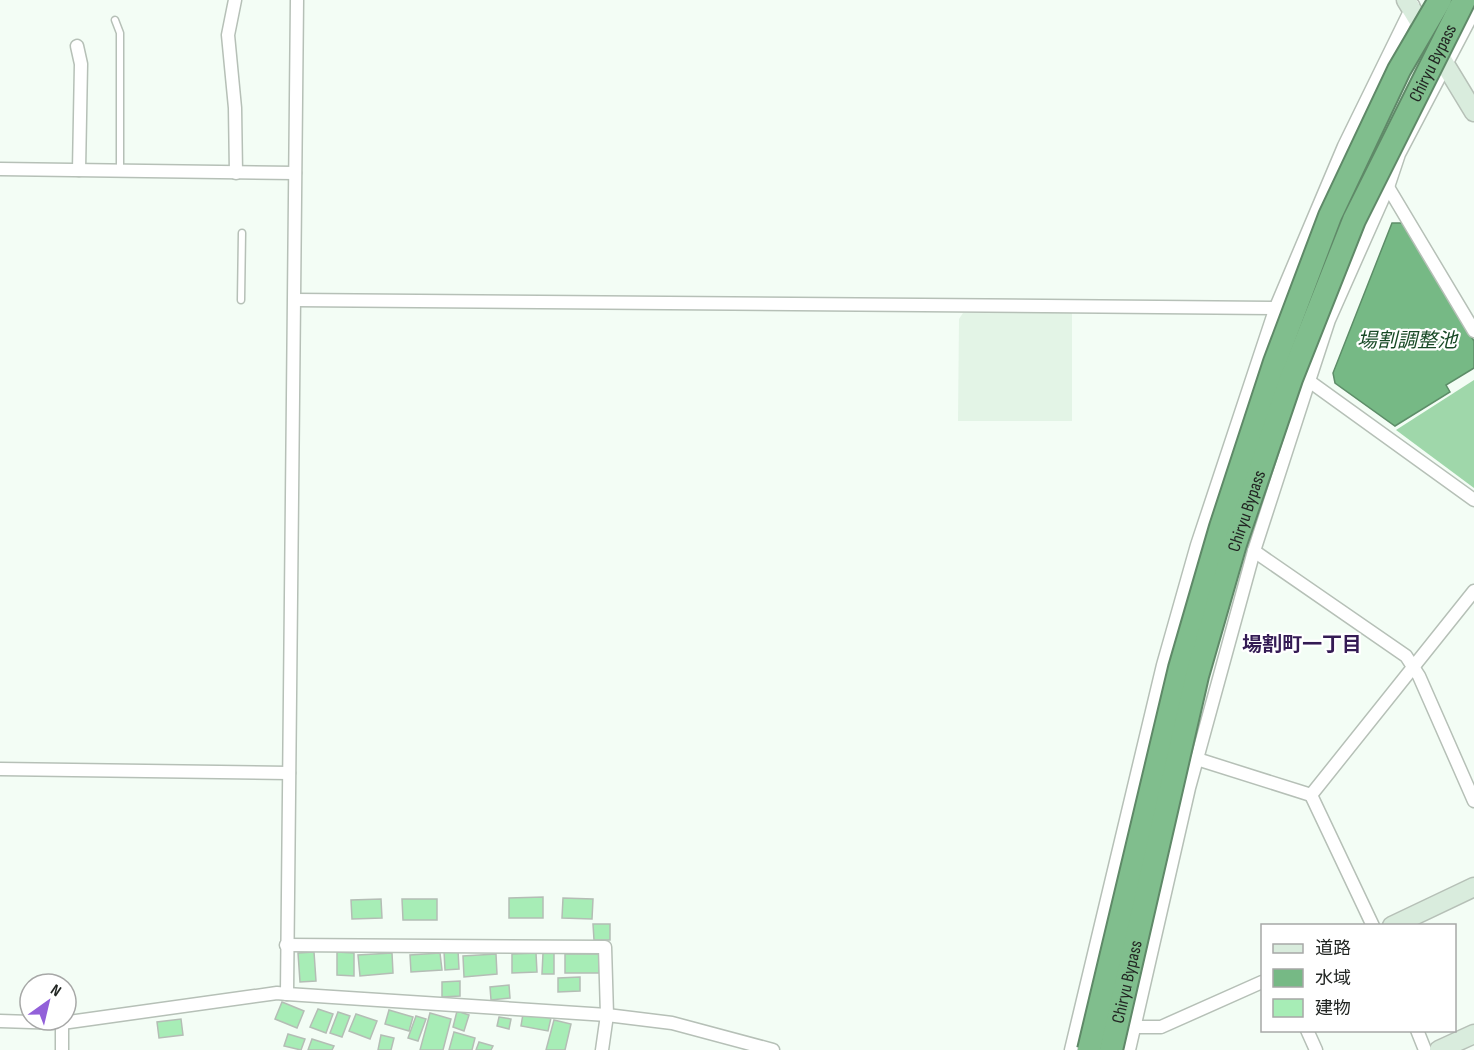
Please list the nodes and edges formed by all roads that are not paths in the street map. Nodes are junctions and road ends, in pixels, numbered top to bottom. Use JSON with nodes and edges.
{"nodes":[{"id":1,"x":235,"y":0,"type":"edge"},
{"id":2,"x":297,"y":0,"type":"edge"},
{"id":3,"x":1440,"y":0,"type":"edge"},
{"id":4,"x":1464,"y":0,"type":"edge"},
{"id":5,"x":1411,"y":3,"type":"edge"},
{"id":6,"x":1474,"y":11,"type":"edge"},
{"id":7,"x":115,"y":20,"type":"dead end"},
{"id":8,"x":77,"y":46,"type":"dead end"},
{"id":9,"x":1445,"y":64,"type":"junction"},
{"id":10,"x":1474,"y":112,"type":"edge"},
{"id":11,"x":0,"y":169,"type":"edge"},
{"id":12,"x":79,"y":170,"type":"junction"},
{"id":13,"x":120,"y":171,"type":"junction"},
{"id":14,"x":236,"y":172,"type":"junction"},
{"id":15,"x":295,"y":174,"type":"junction"},
{"id":16,"x":1388,"y":187,"type":"junction"},
{"id":17,"x":242,"y":233,"type":"dead end"},
{"id":18,"x":241,"y":300,"type":"dead end"},
{"id":19,"x":295,"y":300,"type":"junction"},
{"id":20,"x":1276,"y":307,"type":"junction"},
{"id":21,"x":1329,"y":320,"type":"junction"},
{"id":22,"x":1474,"y":332,"type":"edge"},
{"id":23,"x":1309,"y":381,"type":"junction"},
{"id":24,"x":1474,"y":500,"type":"edge"},
{"id":25,"x":1254,"y":550,"type":"junction"},
{"id":26,"x":1474,"y":591,"type":"edge"},
{"id":27,"x":1414,"y":667,"type":"junction"},
{"id":28,"x":1197,"y":759,"type":"junction"},
{"id":29,"x":0,"y":769,"type":"edge"},
{"id":30,"x":289,"y":773,"type":"junction"},
{"id":31,"x":1134,"y":779,"type":"junction"},
{"id":32,"x":1189,"y":788,"type":"junction"},
{"id":33,"x":1311,"y":795,"type":"junction"},
{"id":34,"x":1474,"y":801,"type":"edge"},
{"id":35,"x":1474,"y":887,"type":"edge"},
{"id":36,"x":1372,"y":924,"type":"edge"},
{"id":37,"x":1396,"y":924,"type":"edge"},
{"id":38,"x":286,"y":945,"type":"junction"},
{"id":39,"x":1261,"y":983,"type":"edge"},
{"id":40,"x":287,"y":994,"type":"junction"},
{"id":41,"x":607,"y":1015,"type":"junction"},
{"id":42,"x":1078,"y":1020,"type":"junction"},
{"id":43,"x":0,"y":1021,"type":"edge"},
{"id":44,"x":78,"y":1021,"type":"edge"},
{"id":45,"x":18,"y":1022,"type":"edge"},
{"id":46,"x":1134,"y":1028,"type":"junction"},
{"id":47,"x":62,"y":1032,"type":"edge"},
{"id":48,"x":1308,"y":1032,"type":"edge"},
{"id":49,"x":1418,"y":1032,"type":"edge"},
{"id":50,"x":1474,"y":1034,"type":"edge"},
{"id":51,"x":62,"y":1050,"type":"edge"},
{"id":52,"x":602,"y":1050,"type":"edge"},
{"id":53,"x":773,"y":1050,"type":"edge"},
{"id":54,"x":1071,"y":1050,"type":"edge"},
{"id":55,"x":1089,"y":1050,"type":"edge"},
{"id":56,"x":1112,"y":1050,"type":"edge"},
{"id":57,"x":1129,"y":1050,"type":"edge"},
{"id":58,"x":1316,"y":1050,"type":"edge"},
{"id":59,"x":1425,"y":1050,"type":"edge"},
{"id":60,"x":1439,"y":1050,"type":"edge"}],
"edges":[{"from":1,"to":14,"type":"street"},
{"from":2,"to":15,"type":"street"},
{"from":3,"to":55,"type":"highway","name":"Chiryu Bypass","bridge":true},
{"from":4,"to":56,"type":"highway","name":"Chiryu Bypass","bridge":true},
{"from":5,"to":9,"type":"street"},
{"from":5,"to":20,"type":"street"},
{"from":6,"to":9,"type":"street"},
{"from":7,"to":13,"type":"lane"},
{"from":8,"to":12,"type":"street"},
{"from":9,"to":10,"type":"street"},
{"from":9,"to":16,"type":"street"},
{"from":11,"to":12,"type":"street"},
{"from":12,"to":13,"type":"street"},
{"from":13,"to":14,"type":"street"},
{"from":14,"to":15,"type":"street"},
{"from":15,"to":19,"type":"street"},
{"from":16,"to":21,"type":"street"},
{"from":16,"to":22,"type":"street"},
{"from":17,"to":18,"type":"lane"},
{"from":19,"to":20,"type":"street"},
{"from":19,"to":30,"type":"street"},
{"from":20,"to":21,"type":"street"},
{"from":20,"to":31,"type":"street"},
{"from":21,"to":23,"type":"street"},
{"from":23,"to":24,"type":"street"},
{"from":23,"to":25,"type":"street"},
{"from":25,"to":27,"type":"street"},
{"from":25,"to":28,"type":"street"},
{"from":26,"to":27,"type":"street"},
{"from":27,"to":33,"type":"street"},
{"from":27,"to":34,"type":"street"},
{"from":28,"to":32,"type":"street"},
{"from":28,"to":33,"type":"street"},
{"from":29,"to":30,"type":"street"},
{"from":30,"to":38,"type":"street"},
{"from":31,"to":32,"type":"street"},
{"from":31,"to":42,"type":"street"},
{"from":32,"to":46,"type":"street"},
{"from":33,"to":36,"type":"street"},
{"from":35,"to":37,"type":"street"},
{"from":38,"to":40,"type":"street"},
{"from":38,"to":41,"type":"street"},
{"from":39,"to":46,"type":"street"},
{"from":40,"to":41,"type":"street"},
{"from":40,"to":44,"type":"street"},
{"from":41,"to":52,"type":"street"},
{"from":41,"to":53,"type":"street"},
{"from":42,"to":46,"type":"street"},
{"from":42,"to":54,"type":"street"},
{"from":43,"to":45,"type":"street"},
{"from":46,"to":57,"type":"street"},
{"from":47,"to":51,"type":"street"},
{"from":48,"to":58,"type":"street"},
{"from":49,"to":59,"type":"street"},
{"from":50,"to":60,"type":"street"}]}
